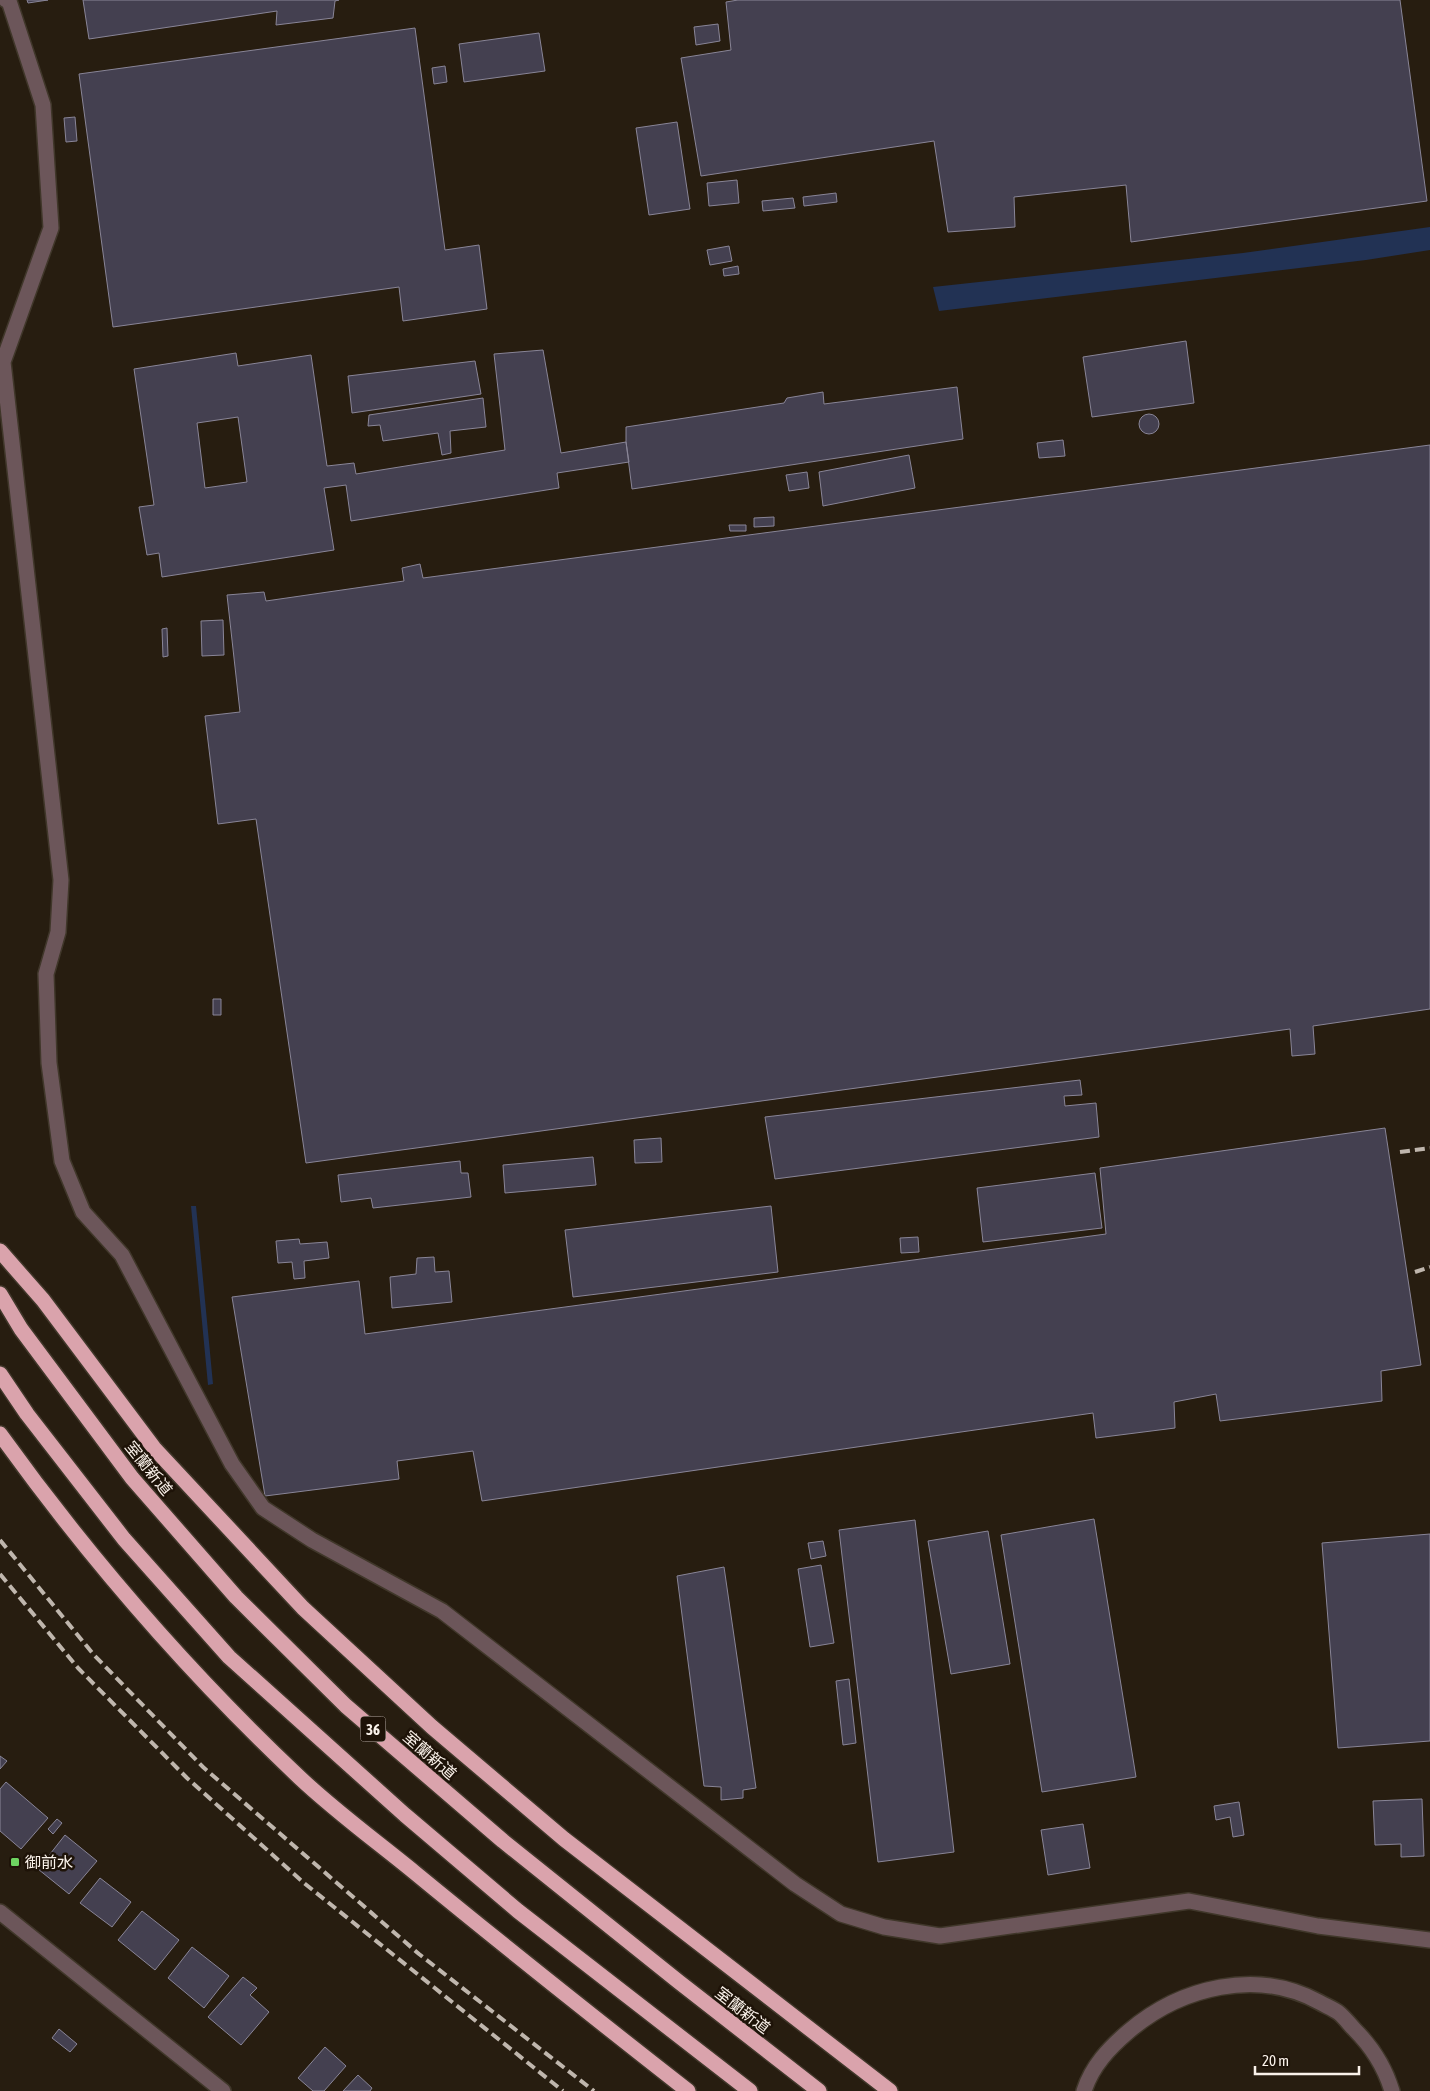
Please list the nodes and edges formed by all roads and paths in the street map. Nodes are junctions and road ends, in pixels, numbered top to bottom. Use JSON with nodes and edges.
{"nodes":[{"id":1,"x":6,"y":0,"type":"edge"},
{"id":2,"x":0,"y":1251,"type":"edge"},
{"id":3,"x":0,"y":1294,"type":"edge"},
{"id":4,"x":0,"y":1374,"type":"edge"},
{"id":5,"x":0,"y":1434,"type":"edge"},
{"id":6,"x":3,"y":1917,"type":"edge"},
{"id":7,"x":1430,"y":1940,"type":"edge"},
{"id":8,"x":223,"y":2091,"type":"edge"},
{"id":9,"x":688,"y":2091,"type":"edge"},
{"id":10,"x":750,"y":2091,"type":"edge"},
{"id":11,"x":819,"y":2091,"type":"edge"},
{"id":12,"x":890,"y":2091,"type":"edge"},
{"id":13,"x":1084,"y":2091,"type":"edge"},
{"id":14,"x":1392,"y":2091,"type":"edge"}],
"edges":[{"from":1,"to":7,"type":"street"},
{"from":2,"to":12,"type":"highway"},
{"from":3,"to":11,"type":"highway","name":"室蘭新道","number":"36"},
{"from":4,"to":10,"type":"highway"},
{"from":5,"to":9,"type":"highway"},
{"from":6,"to":8,"type":"street"},
{"from":13,"to":14,"type":"street"}]}
